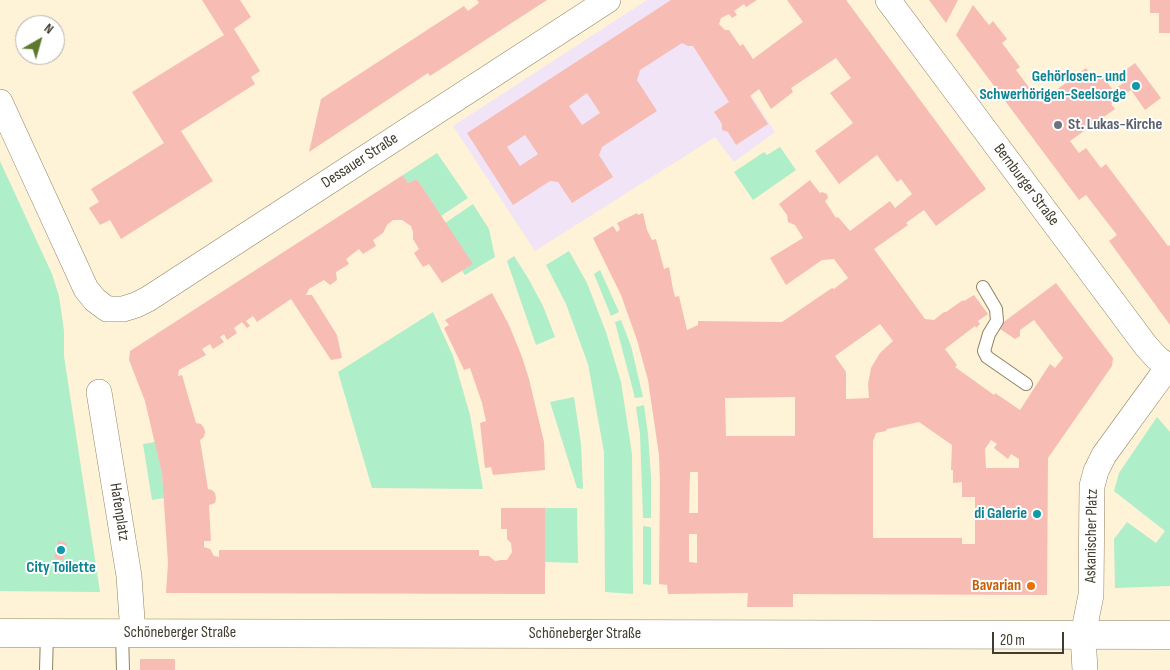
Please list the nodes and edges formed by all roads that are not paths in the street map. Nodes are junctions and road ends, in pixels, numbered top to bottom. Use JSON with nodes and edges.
{"nodes":[{"id":1,"x":608,"y":0,"type":"edge"},
{"id":2,"x":888,"y":0,"type":"edge"},
{"id":3,"x":0,"y":102,"type":"edge"},
{"id":4,"x":984,"y":287,"type":"dead end"},
{"id":5,"x":1169,"y":367,"type":"edge"},
{"id":6,"x":1026,"y":384,"type":"dead end"},
{"id":7,"x":99,"y":392,"type":"dead end"},
{"id":8,"x":0,"y":633,"type":"edge"},
{"id":9,"x":47,"y":633,"type":"junction"},
{"id":10,"x":127,"y":633,"type":"junction"},
{"id":11,"x":1084,"y":634,"type":"junction"},
{"id":12,"x":1170,"y":635,"type":"edge"},
{"id":13,"x":46,"y":670,"type":"edge"},
{"id":14,"x":123,"y":670,"type":"edge"},
{"id":15,"x":1085,"y":670,"type":"edge"}],
"edges":[{"from":1,"to":3,"type":"street","name":"Dessauer Straße"},
{"from":2,"to":5,"type":"street","name":"Bernburger Straße"},
{"from":4,"to":6,"type":"lane"},
{"from":5,"to":11,"type":"street","name":"Askanischer Platz"},
{"from":7,"to":10,"type":"street","name":"Hafenplatz"},
{"from":8,"to":9,"type":"street","name":"Schöneberger Straße"},
{"from":9,"to":10,"type":"street","name":"Schöneberger Straße"},
{"from":9,"to":13,"type":"lane"},
{"from":10,"to":11,"type":"street","name":"Schöneberger Straße"},
{"from":10,"to":14,"type":"lane"},
{"from":11,"to":12,"type":"street","name":"Schöneberger Straße"},
{"from":11,"to":15,"type":"street","name":"Askanischer Platz"}]}
